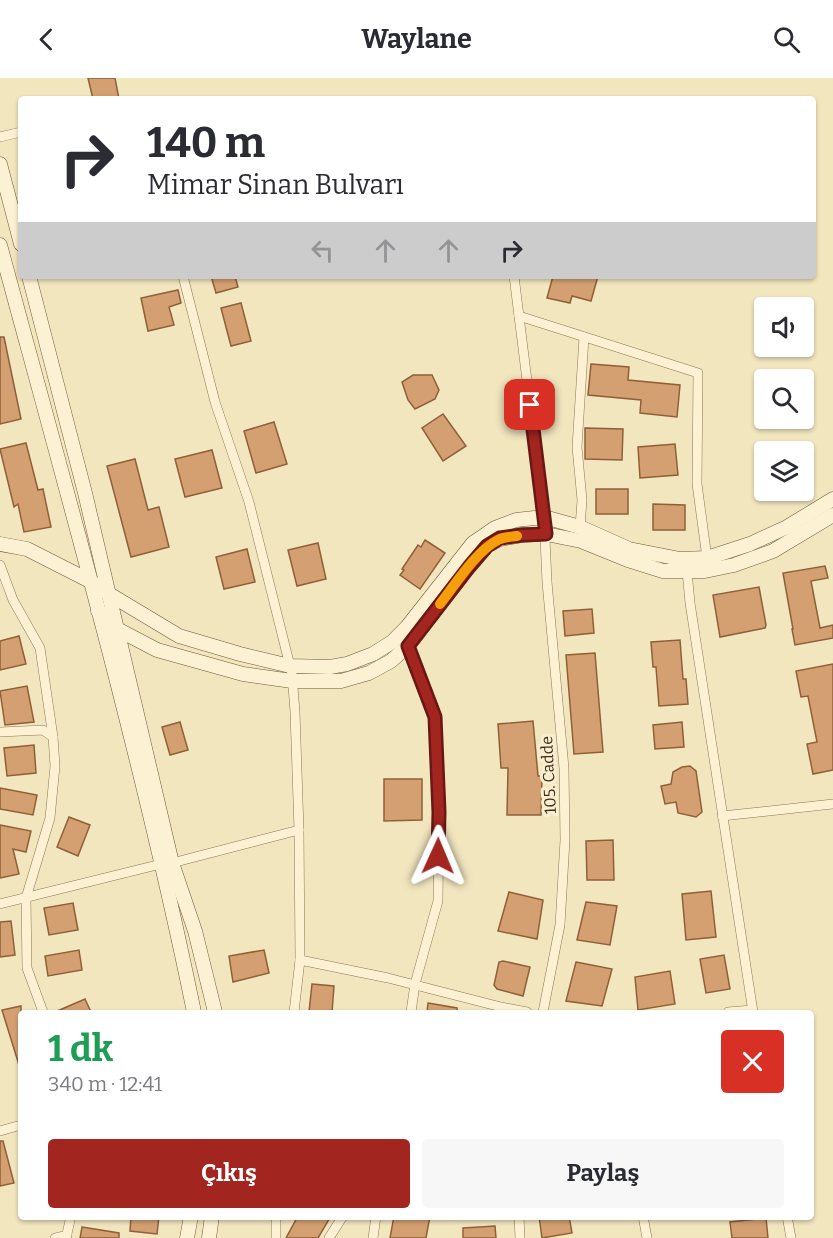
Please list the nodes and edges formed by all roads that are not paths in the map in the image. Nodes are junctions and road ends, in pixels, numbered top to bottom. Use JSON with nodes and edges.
{"nodes":[{"id":1,"x":18,"y":133,"type":"edge"},
{"id":2,"x":0,"y":137,"type":"edge"},
{"id":3,"x":0,"y":164,"type":"edge"},
{"id":4,"x":18,"y":233,"type":"edge"},
{"id":5,"x":0,"y":245,"type":"edge"},
{"id":6,"x":30,"y":279,"type":"edge"},
{"id":7,"x":184,"y":279,"type":"edge"},
{"id":8,"x":514,"y":279,"type":"edge"},
{"id":9,"x":519,"y":316,"type":"junction"},
{"id":10,"x":585,"y":337,"type":"junction"},
{"id":11,"x":833,"y":499,"type":"edge"},
{"id":12,"x":833,"y":515,"type":"edge"},
{"id":13,"x":544,"y":516,"type":"junction"},
{"id":14,"x":580,"y":527,"type":"junction"},
{"id":15,"x":546,"y":534,"type":"junction"},
{"id":16,"x":0,"y":544,"type":"edge"},
{"id":17,"x":707,"y":558,"type":"junction"},
{"id":18,"x":0,"y":565,"type":"edge"},
{"id":19,"x":687,"y":572,"type":"junction"},
{"id":20,"x":90,"y":581,"type":"junction"},
{"id":21,"x":109,"y":594,"type":"junction"},
{"id":22,"x":98,"y":610,"type":"junction"},
{"id":23,"x":117,"y":629,"type":"junction"},
{"id":24,"x":408,"y":646,"type":"junction"},
{"id":25,"x":290,"y":666,"type":"junction"},
{"id":26,"x":292,"y":681,"type":"junction"},
{"id":27,"x":0,"y":732,"type":"edge"},
{"id":28,"x":53,"y":737,"type":"junction"},
{"id":29,"x":833,"y":804,"type":"edge"},
{"id":30,"x":722,"y":816,"type":"junction"},
{"id":31,"x":299,"y":830,"type":"junction"},
{"id":32,"x":167,"y":863,"type":"junction"},
{"id":33,"x":26,"y":898,"type":"junction"},
{"id":34,"x":0,"y":904,"type":"edge"},
{"id":35,"x":300,"y":960,"type":"junction"},
{"id":36,"x":415,"y":984,"type":"junction"},
{"id":37,"x":42,"y":1010,"type":"edge"},
{"id":38,"x":194,"y":1010,"type":"edge"},
{"id":39,"x":215,"y":1010,"type":"edge"},
{"id":40,"x":294,"y":1010,"type":"edge"},
{"id":41,"x":411,"y":1010,"type":"edge"},
{"id":42,"x":517,"y":1010,"type":"edge"},
{"id":43,"x":543,"y":1010,"type":"edge"},
{"id":44,"x":752,"y":1010,"type":"edge"},
{"id":45,"x":18,"y":1126,"type":"edge"},
{"id":46,"x":0,"y":1131,"type":"edge"},
{"id":47,"x":70,"y":1220,"type":"edge"},
{"id":48,"x":190,"y":1220,"type":"edge"},
{"id":49,"x":214,"y":1220,"type":"edge"},
{"id":50,"x":276,"y":1220,"type":"edge"},
{"id":51,"x":341,"y":1220,"type":"edge"},
{"id":52,"x":375,"y":1220,"type":"edge"},
{"id":53,"x":519,"y":1220,"type":"edge"},
{"id":54,"x":644,"y":1220,"type":"edge"},
{"id":55,"x":788,"y":1220,"type":"edge"},
{"id":56,"x":67,"y":1237,"type":"edge"},
{"id":57,"x":55,"y":1238,"type":"edge"},
{"id":58,"x":188,"y":1238,"type":"edge"},
{"id":59,"x":209,"y":1238,"type":"edge"},
{"id":60,"x":276,"y":1238,"type":"edge"},
{"id":61,"x":329,"y":1238,"type":"edge"},
{"id":62,"x":373,"y":1238,"type":"edge"},
{"id":63,"x":520,"y":1238,"type":"edge"},
{"id":64,"x":647,"y":1238,"type":"edge"},
{"id":65,"x":791,"y":1238,"type":"edge"}],
"edges":[{"from":1,"to":2,"type":"street"},
{"from":3,"to":4,"type":"main road"},
{"from":5,"to":20,"type":"main road"},
{"from":6,"to":21,"type":"main road"},
{"from":7,"to":25,"type":"street"},
{"from":8,"to":9,"type":"street","name":"105. Cadde"},
{"from":9,"to":10,"type":"street"},
{"from":9,"to":13,"type":"street","name":"105. Cadde"},
{"from":10,"to":14,"type":"street"},
{"from":10,"to":17,"type":"street"},
{"from":11,"to":17,"type":"main road"},
{"from":12,"to":19,"type":"main road"},
{"from":13,"to":14,"type":"main road"},
{"from":13,"to":15,"type":"street","name":"105. Cadde"},
{"from":13,"to":25,"type":"main road"},
{"from":14,"to":17,"type":"main road"},
{"from":15,"to":19,"type":"main road"},
{"from":15,"to":24,"type":"main road"},
{"from":15,"to":43,"type":"street","name":"105. Cadde"},
{"from":16,"to":20,"type":"main road"},
{"from":18,"to":28,"type":"street"},
{"from":19,"to":30,"type":"street"},
{"from":20,"to":21,"type":"main road"},
{"from":20,"to":22,"type":"main road"},
{"from":21,"to":23,"type":"main road"},
{"from":21,"to":25,"type":"main road"},
{"from":22,"to":23,"type":"main road"},
{"from":22,"to":32,"type":"main road"},
{"from":23,"to":26,"type":"main road"},
{"from":23,"to":32,"type":"main road"},
{"from":24,"to":26,"type":"main road"},
{"from":24,"to":36,"type":"street"},
{"from":25,"to":26,"type":"street"},
{"from":26,"to":31,"type":"street"},
{"from":27,"to":28,"type":"street"},
{"from":28,"to":33,"type":"street"},
{"from":29,"to":30,"type":"street"},
{"from":30,"to":44,"type":"street"},
{"from":31,"to":32,"type":"street"},
{"from":31,"to":35,"type":"street"},
{"from":32,"to":33,"type":"street"},
{"from":32,"to":38,"type":"main road"},
{"from":32,"to":39,"type":"main road"},
{"from":33,"to":34,"type":"street"},
{"from":33,"to":37,"type":"street"},
{"from":35,"to":36,"type":"street"},
{"from":35,"to":40,"type":"street"},
{"from":36,"to":41,"type":"street"},
{"from":36,"to":42,"type":"street"},
{"from":45,"to":46,"type":"street"},
{"from":47,"to":56,"type":"street"},
{"from":48,"to":58,"type":"main road"},
{"from":49,"to":59,"type":"main road"},
{"from":50,"to":60,"type":"street"},
{"from":51,"to":61,"type":"street"},
{"from":52,"to":62,"type":"street"},
{"from":53,"to":63,"type":"street"},
{"from":54,"to":64,"type":"street"},
{"from":55,"to":65,"type":"street"},
{"from":56,"to":57,"type":"street"}]}
